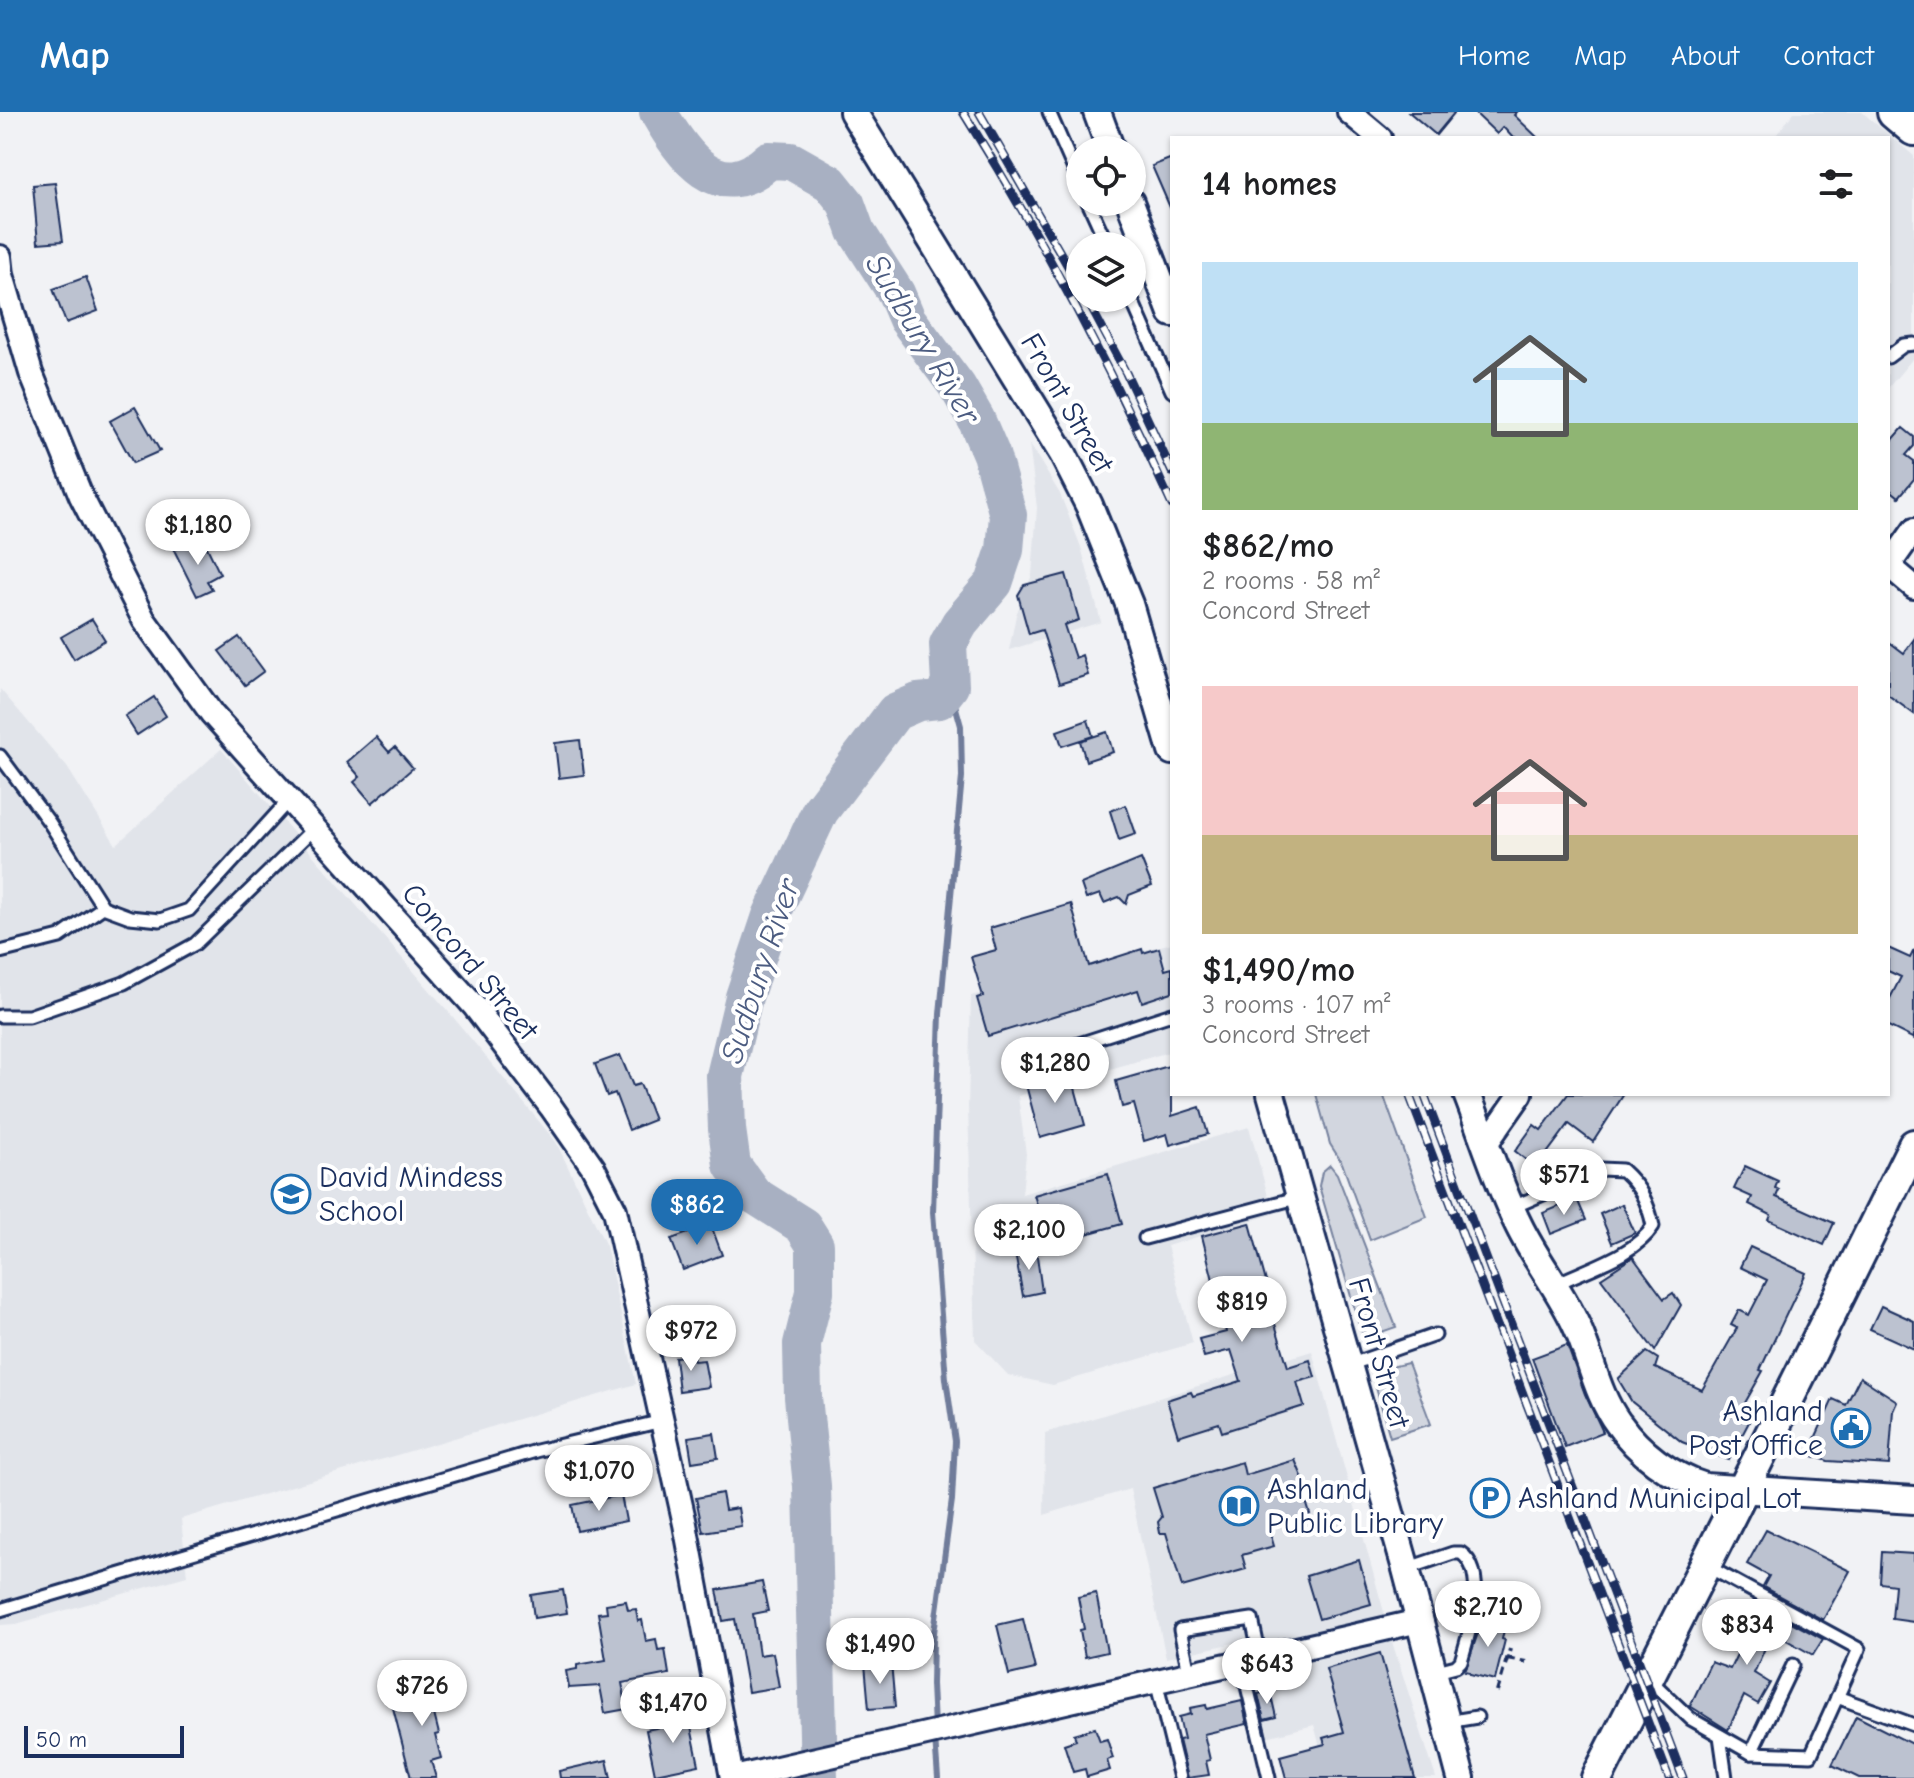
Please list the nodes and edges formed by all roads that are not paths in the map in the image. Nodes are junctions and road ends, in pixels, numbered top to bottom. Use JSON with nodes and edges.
{"nodes":[{"id":1,"x":853,"y":112,"type":"edge"},
{"id":2,"x":1049,"y":112,"type":"edge"},
{"id":3,"x":1349,"y":112,"type":"edge"},
{"id":4,"x":1895,"y":112,"type":"edge"},
{"id":5,"x":1100,"y":113,"type":"edge"},
{"id":6,"x":1914,"y":128,"type":"edge"},
{"id":7,"x":1107,"y":136,"type":"edge"},
{"id":8,"x":1378,"y":136,"type":"edge"},
{"id":9,"x":1066,"y":151,"type":"edge"},
{"id":10,"x":1135,"y":216,"type":"edge"},
{"id":11,"x":0,"y":259,"type":"edge"},
{"id":12,"x":1170,"y":308,"type":"edge"},
{"id":13,"x":1137,"y":312,"type":"edge"},
{"id":14,"x":1914,"y":330,"type":"edge"},
{"id":15,"x":1909,"y":344,"type":"edge"},
{"id":16,"x":1890,"y":356,"type":"edge"},
{"id":17,"x":1170,"y":386,"type":"edge"},
{"id":18,"x":1914,"y":530,"type":"edge"},
{"id":19,"x":1890,"y":563,"type":"edge"},
{"id":20,"x":1890,"y":568,"type":"edge"},
{"id":21,"x":1914,"y":587,"type":"edge"},
{"id":22,"x":1170,"y":744,"type":"edge"},
{"id":23,"x":0,"y":756,"type":"edge"},
{"id":24,"x":289,"y":800,"type":"junction"},
{"id":25,"x":314,"y":828,"type":"junction"},
{"id":26,"x":103,"y":907,"type":"junction"},
{"id":27,"x":0,"y":952,"type":"edge"},
{"id":28,"x":1170,"y":1015,"type":"edge"},
{"id":29,"x":0,"y":1016,"type":"edge"},
{"id":30,"x":1029,"y":1060,"type":"dead end"},
{"id":31,"x":1272,"y":1096,"type":"edge"},
{"id":32,"x":1468,"y":1096,"type":"edge"},
{"id":33,"x":1520,"y":1096,"type":"edge"},
{"id":34,"x":1486,"y":1144,"type":"junction"},
{"id":35,"x":1914,"y":1145,"type":"edge"},
{"id":36,"x":1301,"y":1197,"type":"junction"},
{"id":37,"x":1511,"y":1208,"type":"junction"},
{"id":38,"x":1145,"y":1238,"type":"dead end"},
{"id":39,"x":1554,"y":1285,"type":"junction"},
{"id":40,"x":1435,"y":1335,"type":"dead end"},
{"id":41,"x":1349,"y":1365,"type":"junction"},
{"id":42,"x":662,"y":1421,"type":"junction"},
{"id":43,"x":1743,"y":1490,"type":"junction"},
{"id":44,"x":1914,"y":1500,"type":"edge"},
{"id":45,"x":1705,"y":1565,"type":"junction"},
{"id":46,"x":1406,"y":1569,"type":"junction"},
{"id":47,"x":0,"y":1610,"type":"edge"},
{"id":48,"x":1419,"y":1621,"type":"junction"},
{"id":49,"x":1251,"y":1659,"type":"junction"},
{"id":50,"x":1793,"y":1665,"type":"dead end"},
{"id":51,"x":1189,"y":1672,"type":"junction"},
{"id":52,"x":1433,"y":1672,"type":"junction"},
{"id":53,"x":1647,"y":1678,"type":"junction"},
{"id":54,"x":1156,"y":1680,"type":"junction"},
{"id":55,"x":1837,"y":1697,"type":"junction"},
{"id":56,"x":1477,"y":1717,"type":"dead end"},
{"id":57,"x":1447,"y":1722,"type":"junction"},
{"id":58,"x":1914,"y":1725,"type":"edge"},
{"id":59,"x":1720,"y":1736,"type":"junction"},
{"id":60,"x":1751,"y":1753,"type":"junction"},
{"id":61,"x":1462,"y":1775,"type":"edge"},
{"id":62,"x":733,"y":1778,"type":"edge"},
{"id":63,"x":1180,"y":1778,"type":"edge"},
{"id":64,"x":1269,"y":1778,"type":"edge"},
{"id":65,"x":1597,"y":1778,"type":"edge"},
{"id":66,"x":1726,"y":1778,"type":"edge"}],
"edges":[{"from":1,"to":22,"type":"street","name":"Front Street"},
{"from":2,"to":9,"type":"lane"},
{"from":3,"to":8,"type":"street"},
{"from":4,"to":6,"type":"main road"},
{"from":5,"to":7,"type":"street"},
{"from":10,"to":12,"type":"street"},
{"from":11,"to":24,"type":"street","name":"Concord Street"},
{"from":13,"to":17,"type":"lane"},
{"from":14,"to":15,"type":"lane"},
{"from":15,"to":16,"type":"lane"},
{"from":18,"to":19,"type":"street"},
{"from":20,"to":21,"type":"street"},
{"from":23,"to":26,"type":"lane"},
{"from":24,"to":25,"type":"street","name":"Concord Street"},
{"from":24,"to":26,"type":"lane"},
{"from":25,"to":29,"type":"lane"},
{"from":25,"to":42,"type":"street","name":"Concord Street"},
{"from":26,"to":27,"type":"lane"},
{"from":28,"to":30,"type":"lane"},
{"from":31,"to":36,"type":"street","name":"Front Street"},
{"from":32,"to":34,"type":"street"},
{"from":33,"to":34,"type":"street"},
{"from":34,"to":37,"type":"street"},
{"from":35,"to":43,"type":"main road"},
{"from":36,"to":38,"type":"lane"},
{"from":36,"to":41,"type":"street","name":"Front Street"},
{"from":37,"to":39,"type":"street"},
{"from":37,"to":39,"type":"lane"},
{"from":39,"to":43,"type":"street"},
{"from":40,"to":41,"type":"lane"},
{"from":41,"to":46,"type":"street","name":"Front Street"},
{"from":42,"to":47,"type":"lane"},
{"from":42,"to":62,"type":"street","name":"Concord Street"},
{"from":43,"to":44,"type":"street"},
{"from":43,"to":45,"type":"main road"},
{"from":45,"to":53,"type":"main road"},
{"from":45,"to":55,"type":"lane"},
{"from":46,"to":48,"type":"street","name":"Front Street"},
{"from":46,"to":52,"type":"lane"},
{"from":48,"to":49,"type":"street","name":"Concord Street"},
{"from":48,"to":52,"type":"street","name":"Front Street"},
{"from":49,"to":51,"type":"street","name":"Concord Street"},
{"from":49,"to":51,"type":"lane"},
{"from":49,"to":64,"type":"lane"},
{"from":50,"to":60,"type":"lane"},
{"from":51,"to":54,"type":"street","name":"Concord Street"},
{"from":52,"to":57,"type":"street","name":"Front Street"},
{"from":53,"to":59,"type":"lane"},
{"from":53,"to":65,"type":"main road"},
{"from":54,"to":62,"type":"street","name":"Concord Street"},
{"from":54,"to":63,"type":"lane"},
{"from":55,"to":58,"type":"lane"},
{"from":55,"to":60,"type":"lane"},
{"from":56,"to":57,"type":"lane"},
{"from":57,"to":61,"type":"street","name":"Front Street"},
{"from":59,"to":60,"type":"lane"},
{"from":59,"to":66,"type":"lane"}]}
